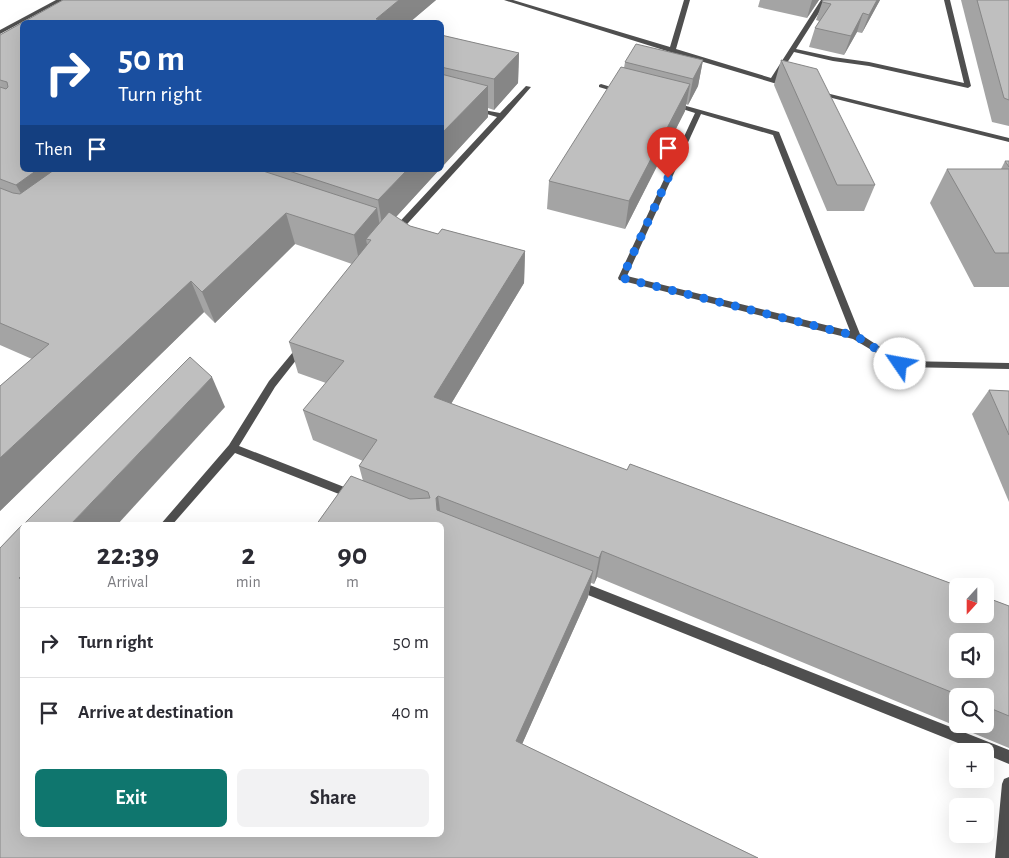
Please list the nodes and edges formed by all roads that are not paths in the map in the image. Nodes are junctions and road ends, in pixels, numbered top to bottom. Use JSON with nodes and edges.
{"nodes":[{"id":1,"x":60,"y":0,"type":"edge"},
{"id":2,"x":507,"y":0,"type":"edge"},
{"id":3,"x":687,"y":0,"type":"edge"},
{"id":4,"x":824,"y":0,"type":"edge"},
{"id":5,"x":947,"y":0,"type":"edge"},
{"id":6,"x":22,"y":20,"type":"edge"},
{"id":7,"x":20,"y":21,"type":"edge"},
{"id":8,"x":0,"y":32,"type":"edge"},
{"id":9,"x":792,"y":50,"type":"junction"},
{"id":10,"x":672,"y":51,"type":"junction"},
{"id":11,"x":772,"y":81,"type":"junction"},
{"id":12,"x":601,"y":86,"type":"dead end"},
{"id":13,"x":791,"y":86,"type":"edge"},
{"id":14,"x":528,"y":87,"type":"dead end"},
{"id":15,"x":810,"y":91,"type":"edge"},
{"id":16,"x":627,"y":93,"type":"edge"},
{"id":17,"x":663,"y":102,"type":"edge"},
{"id":18,"x":468,"y":107,"type":"edge"},
{"id":19,"x":699,"y":111,"type":"junction"},
{"id":20,"x":503,"y":116,"type":"junction"},
{"id":21,"x":1009,"y":140,"type":"edge"},
{"id":22,"x":390,"y":238,"type":"edge"},
{"id":23,"x":856,"y":336,"type":"junction"},
{"id":24,"x":309,"y":338,"type":"edge"},
{"id":25,"x":1009,"y":366,"type":"edge"},
{"id":26,"x":233,"y":448,"type":"junction"},
{"id":27,"x":363,"y":499,"type":"edge"},
{"id":28,"x":168,"y":522,"type":"edge"},
{"id":29,"x":570,"y":582,"type":"edge"},
{"id":30,"x":1009,"y":758,"type":"edge"},
{"id":31,"x":1009,"y":784,"type":"edge"},
{"id":32,"x":1002,"y":858,"type":"edge"}],
"edges":[{"from":1,"to":6,"type":"lane"},
{"from":2,"to":10,"type":"lane"},
{"from":3,"to":10,"type":"lane"},
{"from":4,"to":9,"type":"lane"},
{"from":5,"to":9,"type":"lane"},
{"from":7,"to":8,"type":"lane"},
{"from":9,"to":11,"type":"lane"},
{"from":10,"to":11,"type":"lane"},
{"from":11,"to":13,"type":"lane"},
{"from":12,"to":16,"type":"lane"},
{"from":14,"to":20,"type":"lane"},
{"from":15,"to":21,"type":"lane"},
{"from":17,"to":19,"type":"lane"},
{"from":18,"to":20,"type":"lane"},
{"from":19,"to":23,"type":"lane"},
{"from":19,"to":23,"type":"lane"},
{"from":20,"to":22,"type":"lane"},
{"from":23,"to":25,"type":"lane"},
{"from":24,"to":26,"type":"lane"},
{"from":26,"to":27,"type":"lane"},
{"from":26,"to":28,"type":"lane"},
{"from":29,"to":30,"type":"lane"},
{"from":31,"to":32,"type":"lane"}]}
